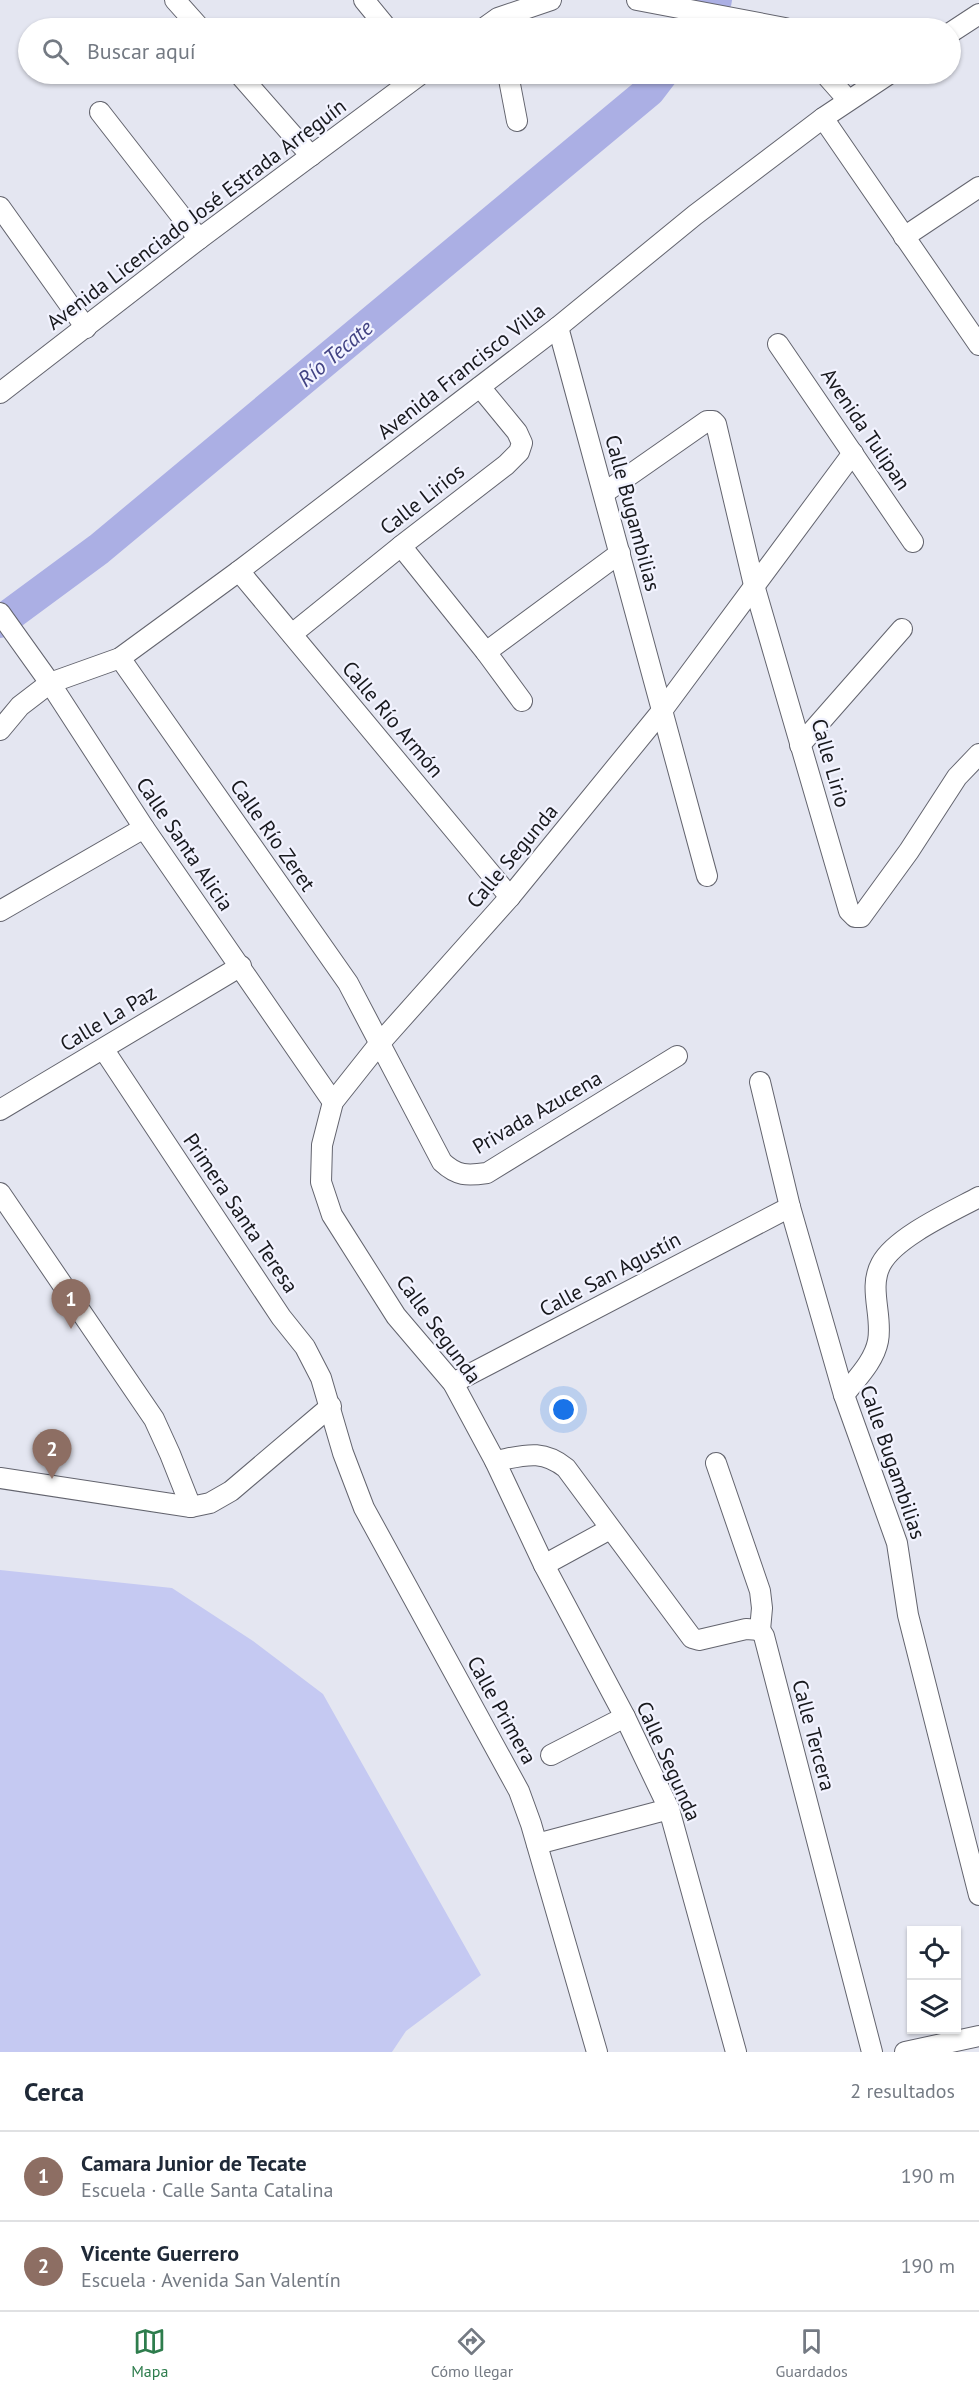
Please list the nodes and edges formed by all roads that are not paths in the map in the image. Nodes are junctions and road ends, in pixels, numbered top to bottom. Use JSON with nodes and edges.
{"nodes":[{"id":1,"x":175,"y":0,"type":"edge"},
{"id":2,"x":364,"y":0,"type":"edge"},
{"id":3,"x":551,"y":0,"type":"edge"},
{"id":4,"x":637,"y":0,"type":"edge"},
{"id":5,"x":689,"y":4,"type":"edge"},
{"id":6,"x":979,"y":14,"type":"edge"},
{"id":7,"x":191,"y":18,"type":"edge"},
{"id":8,"x":379,"y":18,"type":"edge"},
{"id":9,"x":499,"y":18,"type":"edge"},
{"id":10,"x":745,"y":18,"type":"edge"},
{"id":11,"x":961,"y":26,"type":"edge"},
{"id":12,"x":248,"y":84,"type":"edge"},
{"id":13,"x":408,"y":84,"type":"edge"},
{"id":14,"x":510,"y":84,"type":"edge"},
{"id":15,"x":834,"y":84,"type":"edge"},
{"id":16,"x":873,"y":84,"type":"edge"},
{"id":17,"x":848,"y":100,"type":"junction"},
{"id":18,"x":100,"y":112,"type":"dead end"},
{"id":19,"x":823,"y":118,"type":"junction"},
{"id":20,"x":517,"y":121,"type":"dead end"},
{"id":21,"x":311,"y":156,"type":"junction"},
{"id":22,"x":979,"y":187,"type":"edge"},
{"id":23,"x":0,"y":207,"type":"edge"},
{"id":24,"x":904,"y":237,"type":"junction"},
{"id":25,"x":199,"y":239,"type":"junction"},
{"id":26,"x":558,"y":327,"type":"junction"},
{"id":27,"x":86,"y":328,"type":"junction"},
{"id":28,"x":778,"y":344,"type":"dead end"},
{"id":29,"x":979,"y":345,"type":"edge"},
{"id":30,"x":480,"y":387,"type":"junction"},
{"id":31,"x":0,"y":393,"type":"edge"},
{"id":32,"x":853,"y":453,"type":"junction"},
{"id":33,"x":604,"y":493,"type":"junction"},
{"id":34,"x":913,"y":542,"type":"dead end"},
{"id":35,"x":401,"y":546,"type":"junction"},
{"id":36,"x":620,"y":553,"type":"junction"},
{"id":37,"x":238,"y":571,"type":"junction"},
{"id":38,"x":754,"y":585,"type":"junction"},
{"id":39,"x":0,"y":613,"type":"edge"},
{"id":40,"x":902,"y":629,"type":"dead end"},
{"id":41,"x":291,"y":634,"type":"junction"},
{"id":42,"x":486,"y":652,"type":"junction"},
{"id":43,"x":120,"y":658,"type":"junction"},
{"id":44,"x":50,"y":682,"type":"junction"},
{"id":45,"x":522,"y":701,"type":"dead end"},
{"id":46,"x":661,"y":712,"type":"junction"},
{"id":47,"x":0,"y":730,"type":"edge"},
{"id":48,"x":800,"y":745,"type":"junction"},
{"id":49,"x":979,"y":754,"type":"edge"},
{"id":50,"x":144,"y":828,"type":"junction"},
{"id":51,"x":707,"y":876,"type":"dead end"},
{"id":52,"x":510,"y":897,"type":"junction"},
{"id":53,"x":0,"y":911,"type":"edge"},
{"id":54,"x":241,"y":966,"type":"junction"},
{"id":55,"x":379,"y":1044,"type":"junction"},
{"id":56,"x":104,"y":1050,"type":"junction"},
{"id":57,"x":677,"y":1056,"type":"dead end"},
{"id":58,"x":760,"y":1082,"type":"dead end"},
{"id":59,"x":333,"y":1102,"type":"junction"},
{"id":60,"x":0,"y":1110,"type":"edge"},
{"id":61,"x":0,"y":1193,"type":"edge"},
{"id":62,"x":979,"y":1197,"type":"edge"},
{"id":63,"x":790,"y":1207,"type":"junction"},
{"id":64,"x":453,"y":1383,"type":"junction"},
{"id":65,"x":844,"y":1395,"type":"junction"},
{"id":66,"x":331,"y":1406,"type":"junction"},
{"id":67,"x":495,"y":1461,"type":"junction"},
{"id":68,"x":716,"y":1463,"type":"dead end"},
{"id":69,"x":0,"y":1478,"type":"edge"},
{"id":70,"x":191,"y":1507,"type":"junction"},
{"id":71,"x":610,"y":1529,"type":"junction"},
{"id":72,"x":544,"y":1565,"type":"junction"},
{"id":73,"x":760,"y":1630,"type":"junction"},
{"id":74,"x":625,"y":1717,"type":"junction"},
{"id":75,"x":551,"y":1755,"type":"dead end"},
{"id":76,"x":669,"y":1809,"type":"junction"},
{"id":77,"x":537,"y":1844,"type":"junction"},
{"id":78,"x":979,"y":1895,"type":"edge"},
{"id":79,"x":979,"y":2036,"type":"edge"},
{"id":80,"x":597,"y":2052,"type":"edge"},
{"id":81,"x":736,"y":2052,"type":"edge"},
{"id":82,"x":872,"y":2052,"type":"edge"},
{"id":83,"x":904,"y":2052,"type":"edge"}],
"edges":[{"from":1,"to":7,"type":"street"},
{"from":2,"to":8,"type":"street"},
{"from":3,"to":9,"type":"street"},
{"from":4,"to":5,"type":"street"},
{"from":5,"to":10,"type":"street"},
{"from":6,"to":11,"type":"street"},
{"from":12,"to":21,"type":"street"},
{"from":13,"to":21,"type":"street","name":"Avenida Licenciado José Estrada Arreguín"},
{"from":14,"to":20,"type":"street"},
{"from":15,"to":17,"type":"street"},
{"from":16,"to":17,"type":"street","name":"Avenida Francisco Villa"},
{"from":17,"to":19,"type":"street","name":"Avenida Francisco Villa"},
{"from":18,"to":25,"type":"street"},
{"from":19,"to":24,"type":"street"},
{"from":19,"to":26,"type":"street","name":"Avenida Francisco Villa"},
{"from":21,"to":25,"type":"street","name":"Avenida Licenciado José Estrada Arreguín"},
{"from":22,"to":24,"type":"street"},
{"from":23,"to":27,"type":"street"},
{"from":24,"to":29,"type":"street"},
{"from":25,"to":27,"type":"street","name":"Avenida Licenciado José Estrada Arreguín"},
{"from":26,"to":30,"type":"street","name":"Avenida Francisco Villa"},
{"from":26,"to":33,"type":"street","name":"Calle Bugambilias"},
{"from":27,"to":31,"type":"street","name":"Avenida Licenciado José Estrada Arreguín"},
{"from":28,"to":32,"type":"street","name":"Avenida Tulipan"},
{"from":30,"to":35,"type":"street","name":"Calle Lirios"},
{"from":30,"to":37,"type":"street","name":"Avenida Francisco Villa"},
{"from":32,"to":34,"type":"street","name":"Avenida Tulipan"},
{"from":32,"to":38,"type":"street"},
{"from":33,"to":36,"type":"street","name":"Calle Bugambilias"},
{"from":33,"to":38,"type":"street","name":"Calle Lirio"},
{"from":35,"to":41,"type":"street","name":"Calle Lirios"},
{"from":35,"to":42,"type":"street"},
{"from":36,"to":42,"type":"street"},
{"from":36,"to":46,"type":"street","name":"Calle Bugambilias"},
{"from":37,"to":41,"type":"street","name":"Calle Río Armón"},
{"from":37,"to":43,"type":"street","name":"Avenida Francisco Villa"},
{"from":38,"to":46,"type":"street"},
{"from":38,"to":48,"type":"street","name":"Calle Lirio"},
{"from":39,"to":44,"type":"street","name":"Calle Santa Alicia"},
{"from":40,"to":48,"type":"street"},
{"from":41,"to":52,"type":"street","name":"Calle Río Armón"},
{"from":42,"to":45,"type":"street"},
{"from":43,"to":44,"type":"street","name":"Avenida Francisco Villa"},
{"from":43,"to":55,"type":"street","name":"Calle Río Zeret"},
{"from":44,"to":47,"type":"street","name":"Avenida Francisco Villa"},
{"from":44,"to":50,"type":"street","name":"Calle Santa Alicia"},
{"from":46,"to":51,"type":"street","name":"Calle Bugambilias"},
{"from":46,"to":52,"type":"street","name":"Calle Segunda"},
{"from":48,"to":49,"type":"street","name":"Calle Lirio"},
{"from":50,"to":53,"type":"street"},
{"from":50,"to":54,"type":"street","name":"Calle Santa Alicia"},
{"from":52,"to":55,"type":"street","name":"Calle Segunda"},
{"from":54,"to":56,"type":"street","name":"Calle La Paz"},
{"from":54,"to":59,"type":"street","name":"Calle Santa Alicia"},
{"from":55,"to":57,"type":"street","name":"Privada Azucena"},
{"from":55,"to":59,"type":"street","name":"Calle Segunda"},
{"from":56,"to":60,"type":"street","name":"Calle La Paz"},
{"from":56,"to":66,"type":"street","name":"Primera Santa Teresa"},
{"from":58,"to":63,"type":"street","name":"Calle Bugambilias"},
{"from":59,"to":64,"type":"street","name":"Calle Segunda"},
{"from":61,"to":70,"type":"street"},
{"from":62,"to":65,"type":"street"},
{"from":63,"to":64,"type":"street","name":"Calle San Agustín"},
{"from":63,"to":65,"type":"street","name":"Calle Bugambilias"},
{"from":64,"to":67,"type":"street","name":"Calle Segunda"},
{"from":65,"to":78,"type":"street","name":"Calle Bugambilias"},
{"from":66,"to":70,"type":"street"},
{"from":66,"to":77,"type":"street","name":"Calle Primera"},
{"from":67,"to":71,"type":"street"},
{"from":67,"to":72,"type":"street","name":"Calle Segunda"},
{"from":68,"to":73,"type":"street"},
{"from":69,"to":70,"type":"street"},
{"from":71,"to":72,"type":"street"},
{"from":71,"to":73,"type":"street"},
{"from":72,"to":74,"type":"street","name":"Calle Segunda"},
{"from":73,"to":82,"type":"street","name":"Calle Tercera"},
{"from":74,"to":75,"type":"street"},
{"from":74,"to":76,"type":"street","name":"Calle Segunda"},
{"from":76,"to":77,"type":"street"},
{"from":76,"to":81,"type":"street","name":"Calle Segunda"},
{"from":77,"to":80,"type":"street","name":"Calle Primera"},
{"from":79,"to":83,"type":"street"}]}
